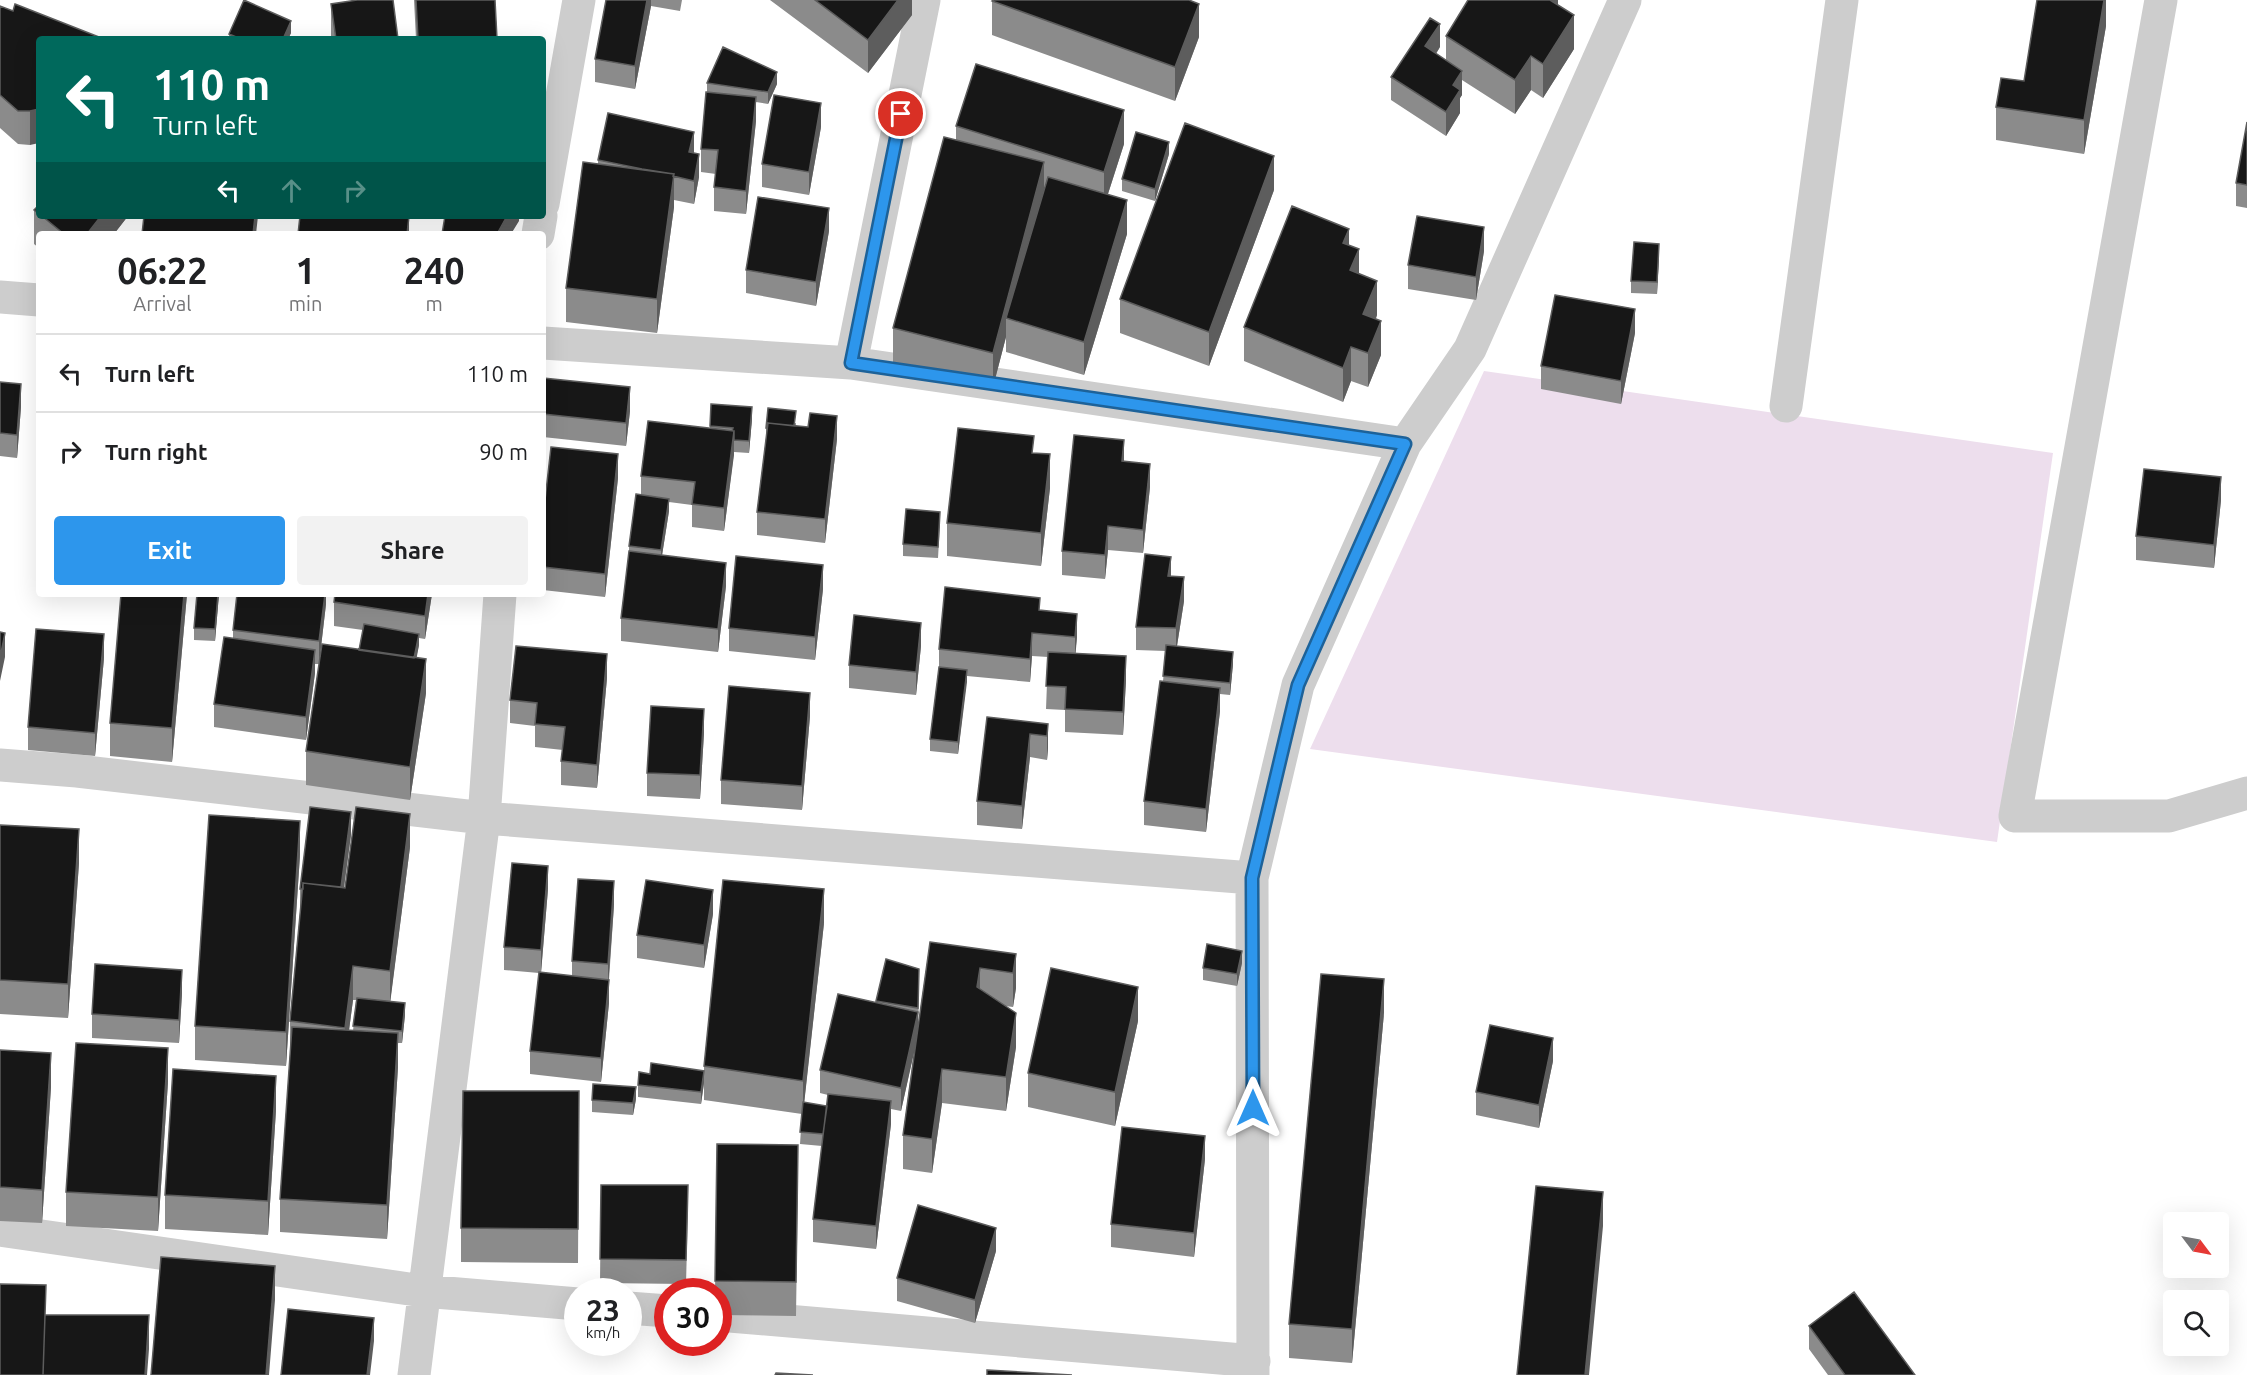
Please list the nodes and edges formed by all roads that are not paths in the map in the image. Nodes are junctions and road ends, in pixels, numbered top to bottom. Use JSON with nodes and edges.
{"nodes":[{"id":1,"x":579,"y":0,"type":"edge"},
{"id":2,"x":924,"y":0,"type":"edge"},
{"id":3,"x":1625,"y":0,"type":"edge"},
{"id":4,"x":1842,"y":0,"type":"edge"},
{"id":5,"x":2161,"y":0,"type":"edge"},
{"id":6,"x":546,"y":187,"type":"edge"},
{"id":7,"x":0,"y":297,"type":"edge"},
{"id":8,"x":36,"y":300,"type":"edge"},
{"id":9,"x":546,"y":344,"type":"edge"},
{"id":10,"x":851,"y":363,"type":"junction"},
{"id":11,"x":1786,"y":406,"type":"dead end"},
{"id":12,"x":1405,"y":444,"type":"junction"},
{"id":13,"x":500,"y":597,"type":"edge"},
{"id":14,"x":0,"y":765,"type":"edge"},
{"id":15,"x":2247,"y":793,"type":"edge"},
{"id":16,"x":483,"y":818,"type":"junction"},
{"id":17,"x":1252,"y":878,"type":"junction"},
{"id":18,"x":0,"y":1230,"type":"edge"},
{"id":19,"x":423,"y":1291,"type":"junction"},
{"id":20,"x":564,"y":1303,"type":"edge"},
{"id":21,"x":732,"y":1317,"type":"edge"},
{"id":22,"x":1254,"y":1368,"type":"edge"},
{"id":23,"x":414,"y":1375,"type":"edge"}],
"edges":[{"from":1,"to":6,"type":"street"},
{"from":2,"to":10,"type":"street"},
{"from":3,"to":12,"type":"street"},
{"from":4,"to":11,"type":"street"},
{"from":5,"to":15,"type":"street"},
{"from":7,"to":8,"type":"street"},
{"from":9,"to":10,"type":"street"},
{"from":10,"to":12,"type":"street"},
{"from":12,"to":17,"type":"street"},
{"from":13,"to":16,"type":"street"},
{"from":14,"to":16,"type":"street"},
{"from":16,"to":17,"type":"street"},
{"from":16,"to":19,"type":"street"},
{"from":17,"to":22,"type":"street"},
{"from":18,"to":19,"type":"street"},
{"from":19,"to":20,"type":"street"},
{"from":19,"to":23,"type":"street"},
{"from":21,"to":22,"type":"street"}]}
